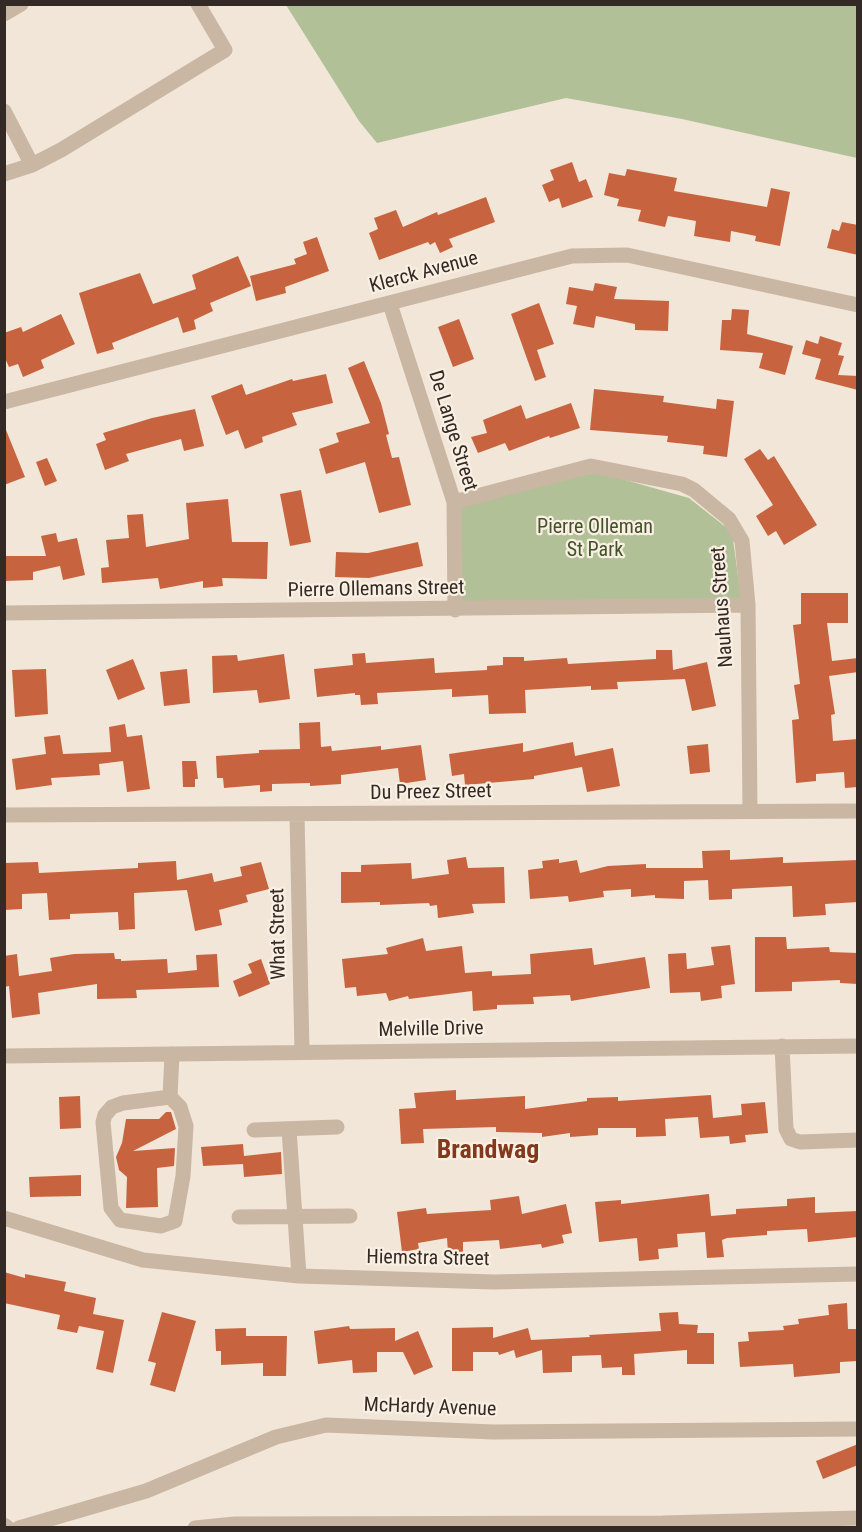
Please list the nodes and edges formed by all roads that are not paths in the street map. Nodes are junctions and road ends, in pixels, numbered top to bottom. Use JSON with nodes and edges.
{"nodes":[{"id":1,"x":21,"y":4,"type":"edge"},
{"id":2,"x":198,"y":4,"type":"edge"},
{"id":3,"x":4,"y":14,"type":"edge"},
{"id":4,"x":7,"y":120,"type":"edge"},
{"id":5,"x":32,"y":165,"type":"junction"},
{"id":6,"x":4,"y":174,"type":"edge"},
{"id":7,"x":390,"y":304,"type":"junction"},
{"id":8,"x":858,"y":305,"type":"edge"},
{"id":9,"x":4,"y":402,"type":"edge"},
{"id":10,"x":454,"y":502,"type":"junction"},
{"id":11,"x":748,"y":605,"type":"junction"},
{"id":12,"x":455,"y":610,"type":"junction"},
{"id":13,"x":4,"y":613,"type":"edge"},
{"id":14,"x":750,"y":809,"type":"junction"},
{"id":15,"x":858,"y":810,"type":"edge"},
{"id":16,"x":4,"y":815,"type":"edge"},
{"id":17,"x":297,"y":815,"type":"junction"},
{"id":18,"x":782,"y":1046,"type":"junction"},
{"id":19,"x":858,"y":1046,"type":"edge"},
{"id":20,"x":302,"y":1052,"type":"junction"},
{"id":21,"x":172,"y":1054,"type":"junction"},
{"id":22,"x":4,"y":1056,"type":"edge"},
{"id":23,"x":170,"y":1097,"type":"junction"},
{"id":24,"x":337,"y":1128,"type":"dead end"},
{"id":25,"x":289,"y":1129,"type":"junction"},
{"id":26,"x":254,"y":1130,"type":"dead end"},
{"id":27,"x":858,"y":1140,"type":"edge"},
{"id":28,"x":350,"y":1216,"type":"dead end"},
{"id":29,"x":239,"y":1217,"type":"dead end"},
{"id":30,"x":4,"y":1218,"type":"edge"},
{"id":31,"x":295,"y":1218,"type":"junction"},
{"id":32,"x":858,"y":1274,"type":"edge"},
{"id":33,"x":299,"y":1276,"type":"junction"},
{"id":34,"x":858,"y":1429,"type":"edge"},
{"id":35,"x":858,"y":1518,"type":"edge"},
{"id":36,"x":663,"y":1525,"type":"edge"},
{"id":37,"x":19,"y":1527,"type":"edge"},
{"id":38,"x":195,"y":1527,"type":"edge"}],
"edges":[{"from":1,"to":3,"type":"street"},
{"from":2,"to":5,"type":"street"},
{"from":4,"to":5,"type":"street"},
{"from":5,"to":6,"type":"street"},
{"from":7,"to":8,"type":"street","name":"Klerck Avenue"},
{"from":7,"to":9,"type":"street","name":"Klerck Avenue"},
{"from":7,"to":10,"type":"street","name":"De Lange Street"},
{"from":10,"to":11,"type":"street","name":"Nauhaus Street"},
{"from":10,"to":12,"type":"street","name":"De Lange Street"},
{"from":11,"to":12,"type":"street","name":"Pierre Ollemans Street"},
{"from":11,"to":14,"type":"street","name":"Nauhaus Street"},
{"from":12,"to":13,"type":"street","name":"Pierre Ollemans Street"},
{"from":14,"to":15,"type":"street","name":"Du Preez Street"},
{"from":14,"to":17,"type":"street","name":"Du Preez Street"},
{"from":16,"to":17,"type":"street","name":"Du Preez Street"},
{"from":17,"to":20,"type":"street","name":"What Street"},
{"from":18,"to":19,"type":"street","name":"Melville Drive"},
{"from":18,"to":20,"type":"street","name":"Melville Drive"},
{"from":18,"to":27,"type":"street"},
{"from":20,"to":21,"type":"street","name":"Melville Drive"},
{"from":21,"to":22,"type":"street","name":"Melville Drive"},
{"from":21,"to":23,"type":"street"},
{"from":23,"to":23,"type":"street"},
{"from":24,"to":25,"type":"street"},
{"from":25,"to":26,"type":"street"},
{"from":25,"to":31,"type":"street"},
{"from":28,"to":31,"type":"street"},
{"from":29,"to":31,"type":"street"},
{"from":30,"to":33,"type":"street","name":"Hiemstra Street"},
{"from":31,"to":33,"type":"street"},
{"from":32,"to":33,"type":"street","name":"Hiemstra Street"},
{"from":34,"to":37,"type":"street","name":"McHardy Avenue"},
{"from":35,"to":36,"type":"street"},
{"from":36,"to":38,"type":"street"}]}
